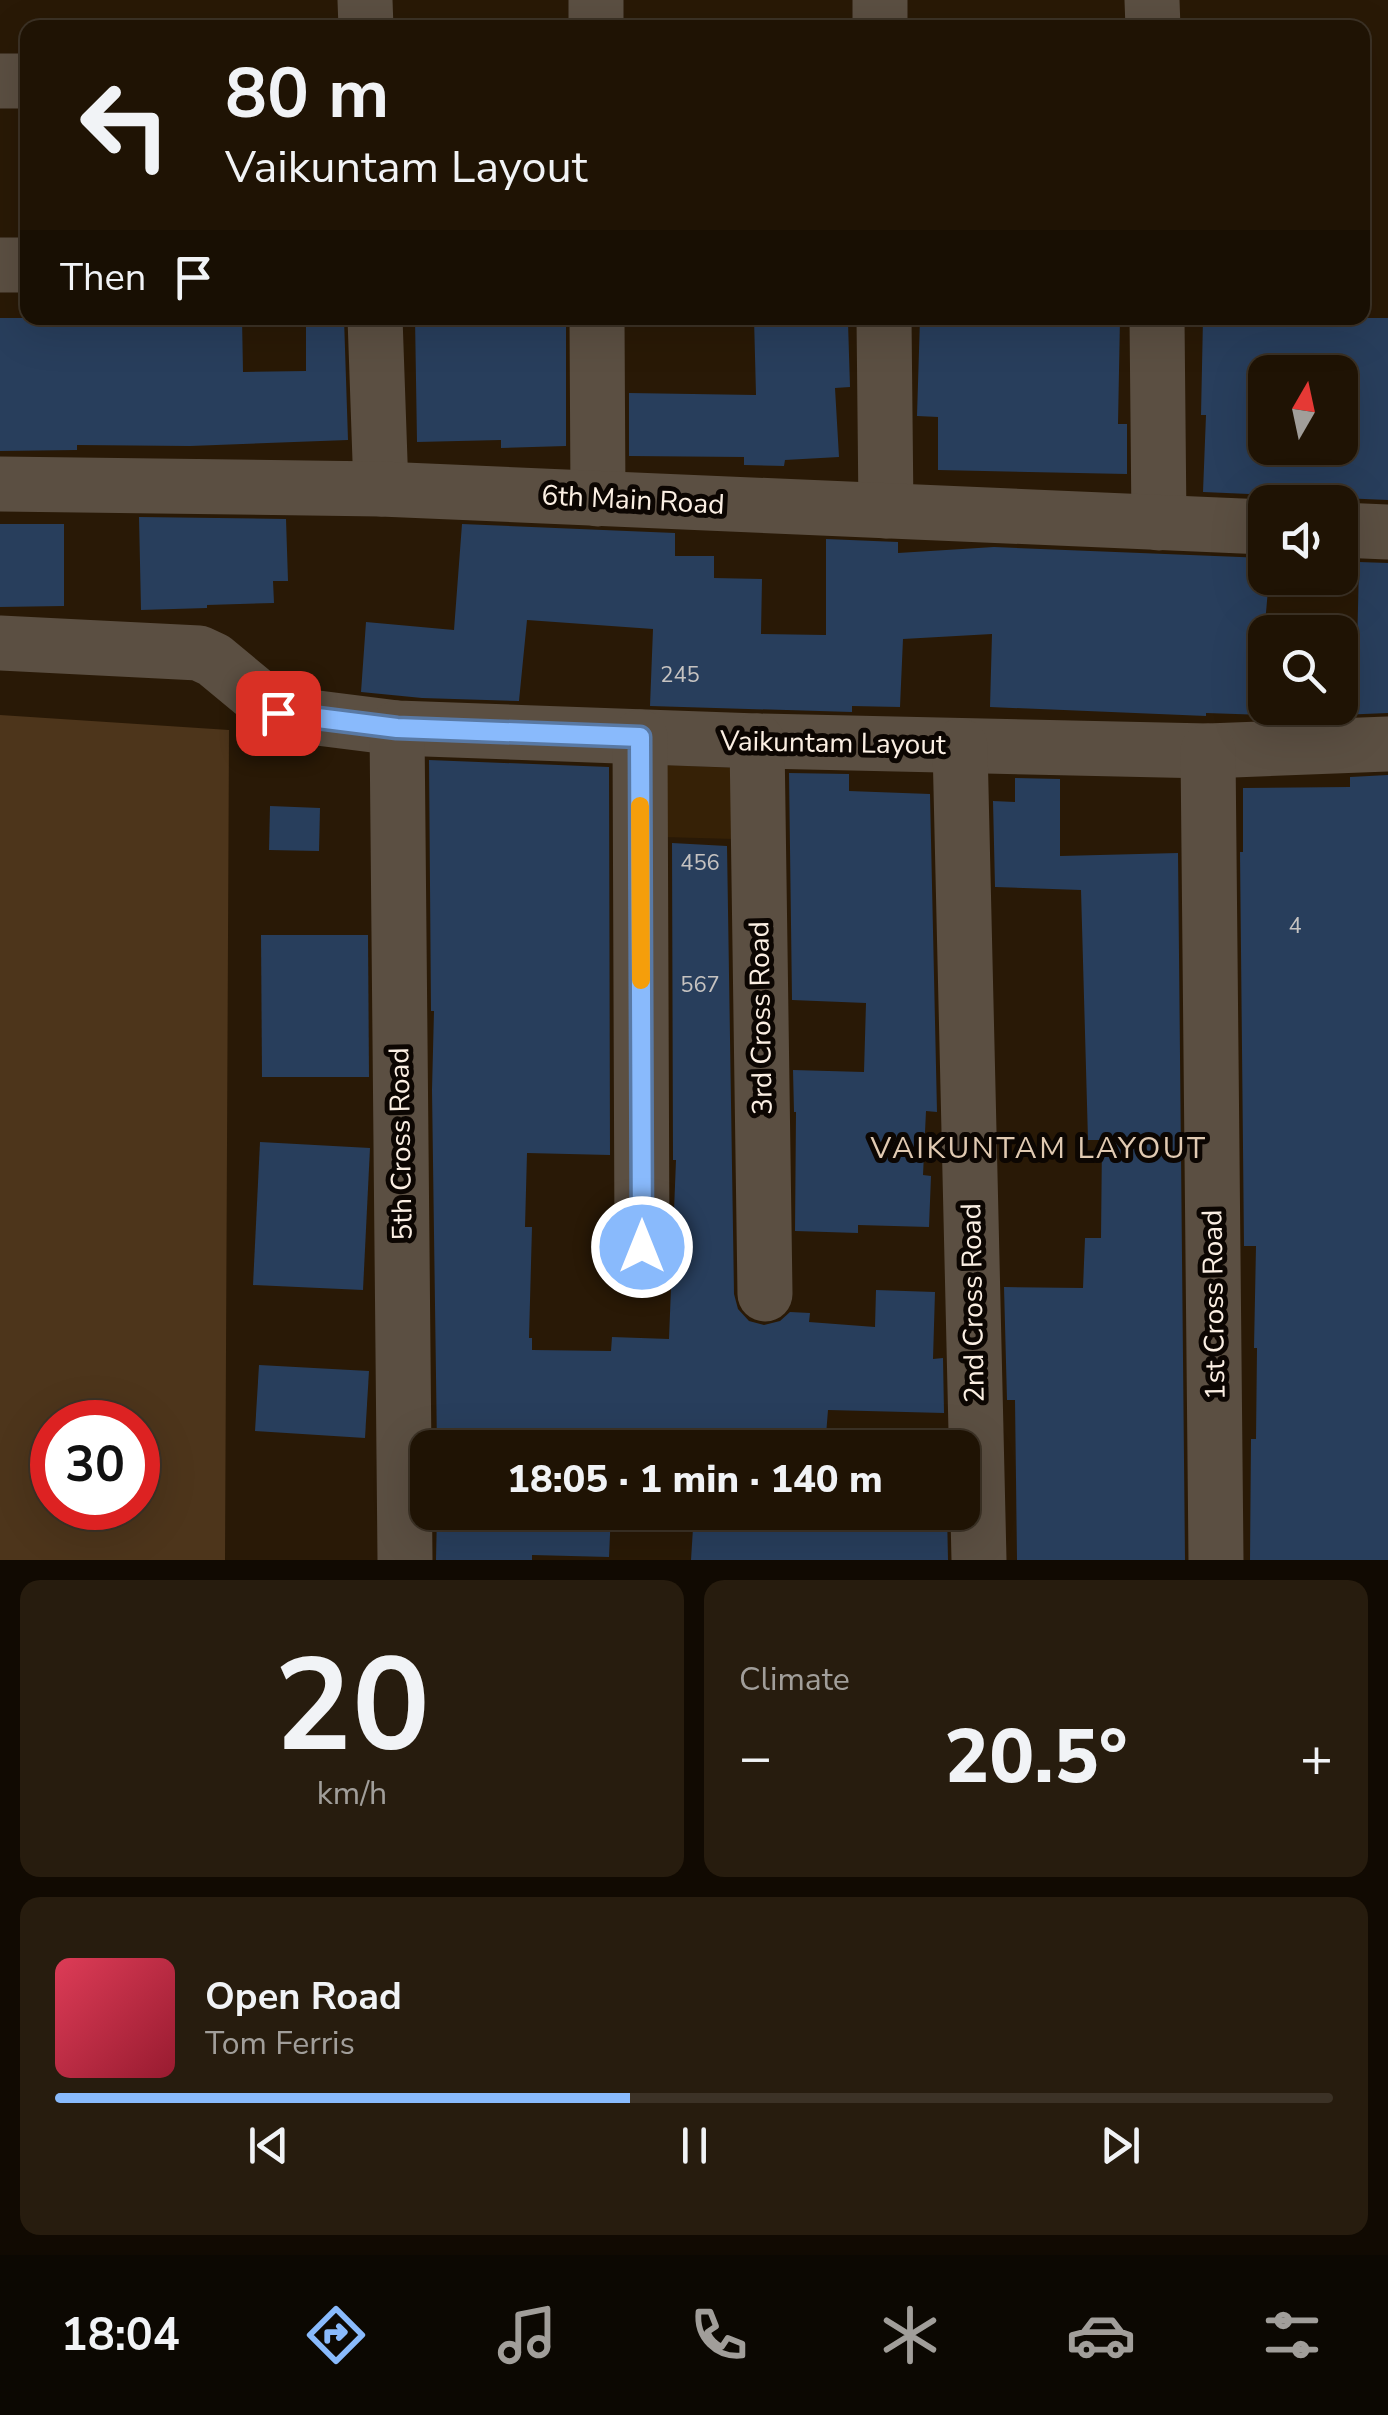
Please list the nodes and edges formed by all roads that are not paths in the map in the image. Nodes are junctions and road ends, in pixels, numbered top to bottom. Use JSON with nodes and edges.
{"nodes":[{"id":1,"x":375,"y":325,"type":"edge"},
{"id":2,"x":598,"y":325,"type":"edge"},
{"id":3,"x":884,"y":325,"type":"edge"},
{"id":4,"x":1157,"y":325,"type":"edge"},
{"id":5,"x":0,"y":484,"type":"edge"},
{"id":6,"x":381,"y":489,"type":"junction"},
{"id":7,"x":598,"y":499,"type":"junction"},
{"id":8,"x":886,"y":512,"type":"junction"},
{"id":9,"x":1160,"y":523,"type":"junction"},
{"id":10,"x":1248,"y":526,"type":"edge"},
{"id":11,"x":1358,"y":531,"type":"edge"},
{"id":12,"x":1388,"y":532,"type":"edge"},
{"id":13,"x":0,"y":642,"type":"edge"},
{"id":14,"x":397,"y":728,"type":"junction"},
{"id":15,"x":640,"y":737,"type":"junction"},
{"id":16,"x":757,"y":742,"type":"junction"},
{"id":17,"x":1388,"y":744,"type":"edge"},
{"id":18,"x":960,"y":746,"type":"junction"},
{"id":19,"x":1208,"y":751,"type":"junction"},
{"id":20,"x":642,"y":1247,"type":"dead end"},
{"id":21,"x":766,"y":1294,"type":"dead end"},
{"id":22,"x":406,"y":1560,"type":"edge"},
{"id":23,"x":979,"y":1560,"type":"edge"},
{"id":24,"x":1216,"y":1560,"type":"edge"}],
"edges":[{"from":1,"to":6,"type":"street"},
{"from":2,"to":7,"type":"street"},
{"from":3,"to":8,"type":"street"},
{"from":4,"to":9,"type":"street"},
{"from":5,"to":6,"type":"street","name":"6th Main Road"},
{"from":6,"to":7,"type":"street","name":"6th Main Road"},
{"from":7,"to":8,"type":"street","name":"6th Main Road"},
{"from":8,"to":9,"type":"street","name":"6th Main Road"},
{"from":9,"to":10,"type":"street","name":"6th Main Road"},
{"from":11,"to":12,"type":"street"},
{"from":13,"to":14,"type":"street","name":"Vaikuntam Layout"},
{"from":14,"to":15,"type":"street","name":"Vaikuntam Layout"},
{"from":14,"to":22,"type":"street","name":"5th Cross Road"},
{"from":15,"to":16,"type":"street","name":"Vaikuntam Layout"},
{"from":15,"to":20,"type":"street"},
{"from":16,"to":18,"type":"street","name":"Vaikuntam Layout"},
{"from":16,"to":21,"type":"street","name":"3rd Cross Road"},
{"from":17,"to":19,"type":"street","name":"Vaikuntam Layout"},
{"from":18,"to":19,"type":"street","name":"Vaikuntam Layout"},
{"from":18,"to":23,"type":"street","name":"2nd Cross Road"},
{"from":19,"to":24,"type":"street","name":"1st Cross Road"}]}
